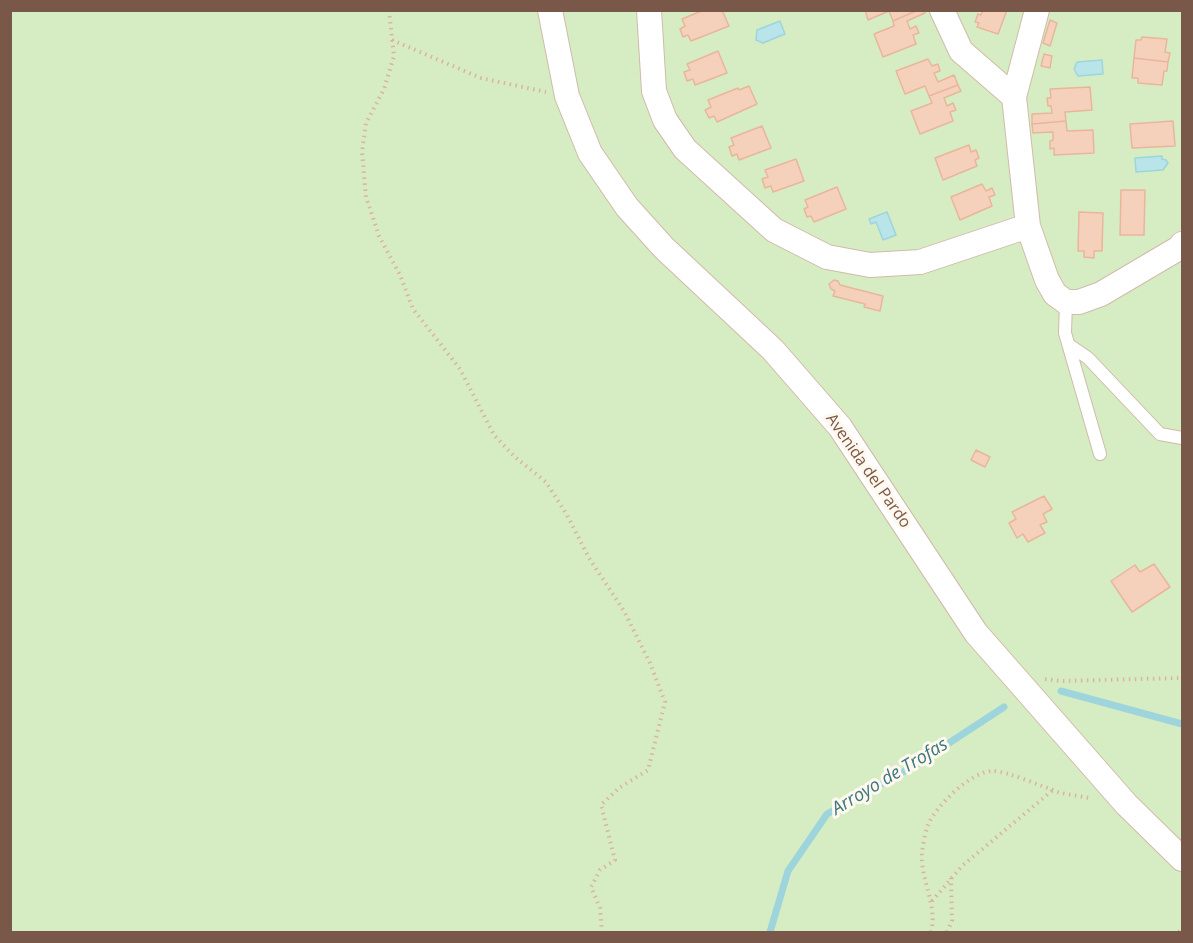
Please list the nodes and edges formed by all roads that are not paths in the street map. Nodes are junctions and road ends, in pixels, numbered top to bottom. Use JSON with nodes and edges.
{"nodes":[{"id":1,"x":550,"y":10,"type":"edge"},
{"id":2,"x":649,"y":10,"type":"edge"},
{"id":3,"x":942,"y":10,"type":"edge"},
{"id":4,"x":1037,"y":10,"type":"edge"},
{"id":5,"x":1014,"y":96,"type":"junction"},
{"id":6,"x":1028,"y":226,"type":"junction"},
{"id":7,"x":1182,"y":244,"type":"edge"},
{"id":8,"x":1065,"y":302,"type":"junction"},
{"id":9,"x":1070,"y":345,"type":"junction"},
{"id":10,"x":1182,"y":438,"type":"edge"},
{"id":11,"x":1100,"y":454,"type":"dead end"},
{"id":12,"x":1182,"y":859,"type":"edge"}],
"edges":[{"from":1,"to":12,"type":"street","name":"Avenida del Pardo"},
{"from":2,"to":6,"type":"street"},
{"from":3,"to":5,"type":"street"},
{"from":4,"to":5,"type":"street"},
{"from":5,"to":6,"type":"street"},
{"from":6,"to":8,"type":"street"},
{"from":7,"to":8,"type":"street"},
{"from":8,"to":9,"type":"lane"},
{"from":9,"to":10,"type":"lane"},
{"from":9,"to":11,"type":"lane"}]}
